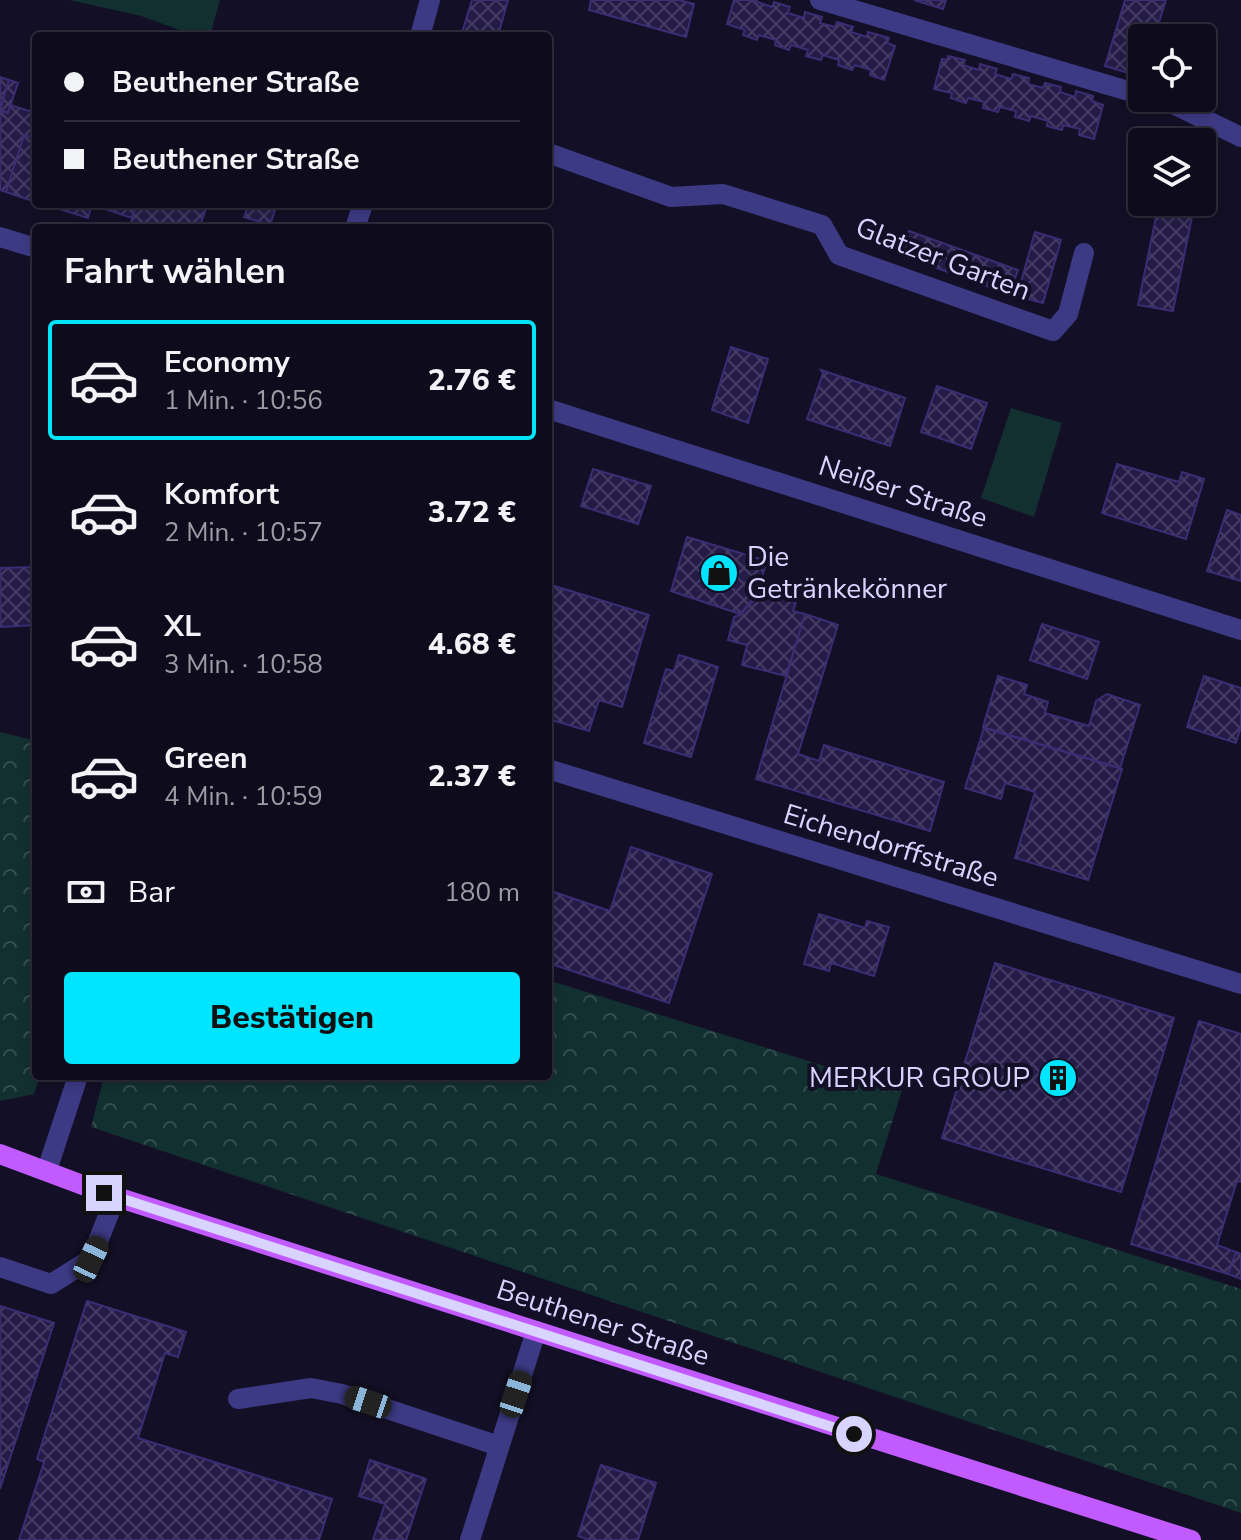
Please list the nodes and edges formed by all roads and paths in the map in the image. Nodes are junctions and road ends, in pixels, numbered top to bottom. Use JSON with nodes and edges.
{"nodes":[{"id":1,"x":430,"y":0,"type":"edge"},
{"id":2,"x":820,"y":0,"type":"edge"},
{"id":3,"x":421,"y":32,"type":"edge"},
{"id":4,"x":1128,"y":91,"type":"edge"},
{"id":5,"x":1190,"y":112,"type":"edge"},
{"id":6,"x":1241,"y":137,"type":"edge"},
{"id":7,"x":552,"y":154,"type":"edge"},
{"id":8,"x":0,"y":237,"type":"edge"},
{"id":9,"x":32,"y":247,"type":"edge"},
{"id":10,"x":1084,"y":253,"type":"dead end"},
{"id":11,"x":552,"y":410,"type":"edge"},
{"id":12,"x":1241,"y":630,"type":"edge"},
{"id":13,"x":552,"y":770,"type":"edge"},
{"id":14,"x":1241,"y":984,"type":"edge"},
{"id":15,"x":77,"y":1080,"type":"edge"},
{"id":16,"x":0,"y":1154,"type":"edge"},
{"id":17,"x":47,"y":1170,"type":"junction"},
{"id":18,"x":116,"y":1196,"type":"junction"},
{"id":19,"x":0,"y":1267,"type":"edge"},
{"id":20,"x":536,"y":1331,"type":"junction"},
{"id":21,"x":238,"y":1399,"type":"dead end"},
{"id":22,"x":499,"y":1446,"type":"junction"},
{"id":23,"x":470,"y":1540,"type":"edge"},
{"id":24,"x":1191,"y":1540,"type":"edge"}],
"edges":[{"from":1,"to":3,"type":"street"},
{"from":2,"to":4,"type":"street"},
{"from":5,"to":6,"type":"street"},
{"from":7,"to":10,"type":"street","name":"Glatzer Garten"},
{"from":8,"to":9,"type":"street"},
{"from":11,"to":12,"type":"street","name":"Neißer Straße"},
{"from":13,"to":14,"type":"street","name":"Eichendorffstraße"},
{"from":15,"to":17,"type":"street"},
{"from":16,"to":17,"type":"main road","name":"Beuthener Straße"},
{"from":17,"to":18,"type":"main road","name":"Beuthener Straße"},
{"from":18,"to":19,"type":"street"},
{"from":18,"to":20,"type":"main road","name":"Beuthener Straße"},
{"from":20,"to":22,"type":"street"},
{"from":20,"to":24,"type":"main road","name":"Beuthener Straße"},
{"from":21,"to":22,"type":"street"},
{"from":22,"to":23,"type":"street"}]}
